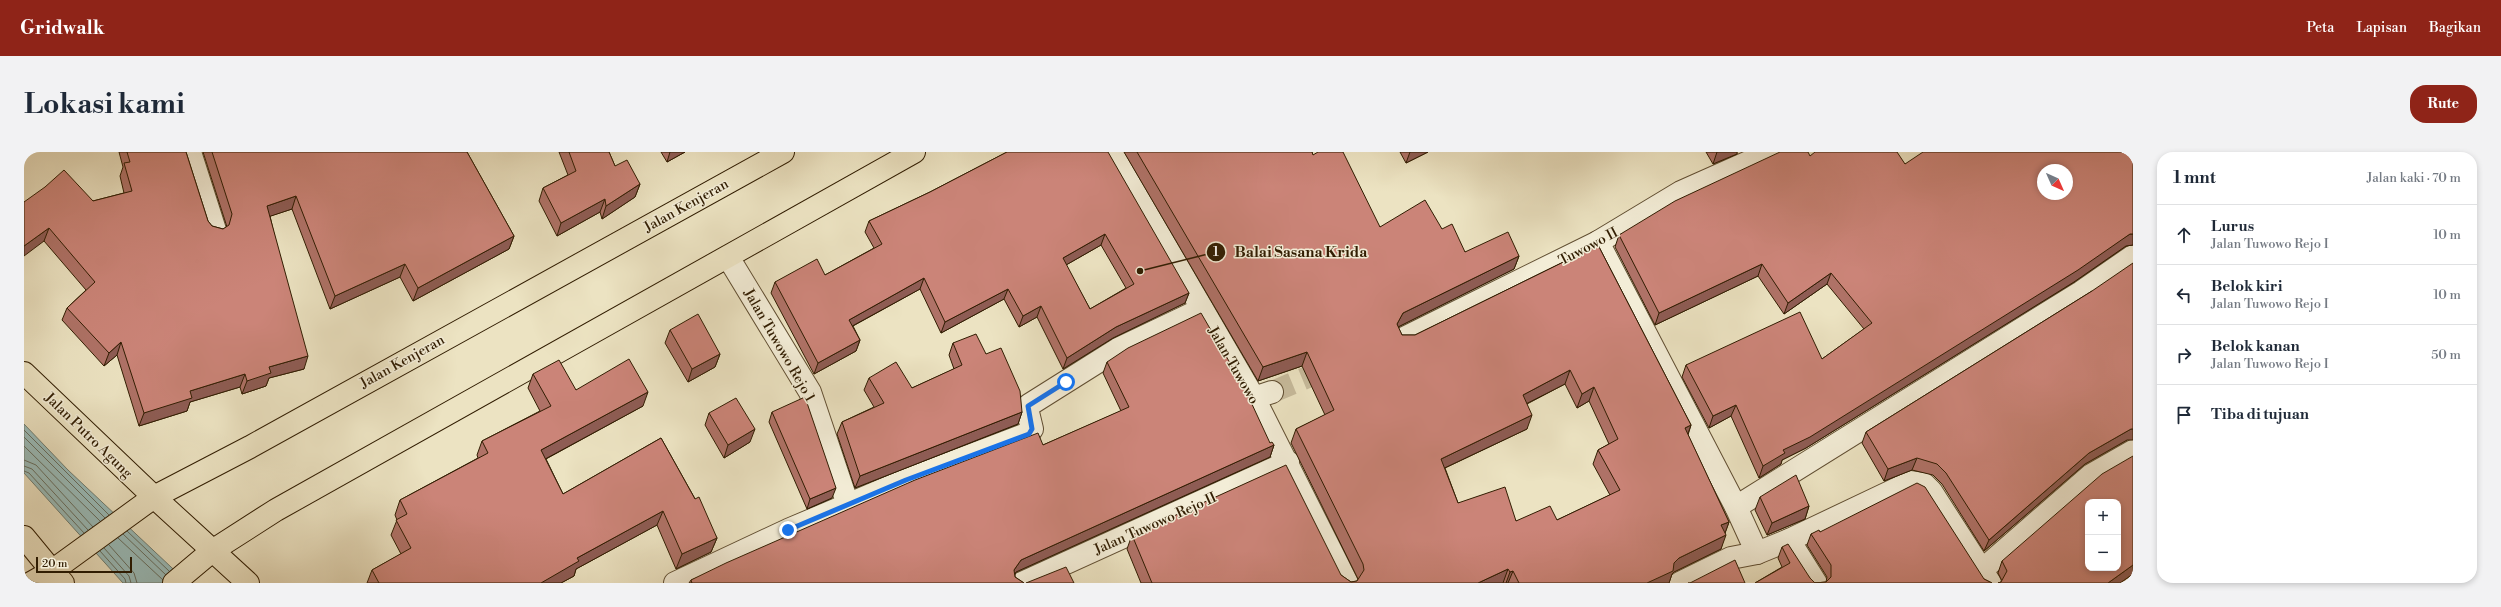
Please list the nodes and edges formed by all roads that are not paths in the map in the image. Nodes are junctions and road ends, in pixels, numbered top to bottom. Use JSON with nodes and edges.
{"nodes":[{"id":1,"x":190,"y":152,"type":"edge"},
{"id":2,"x":782,"y":152,"type":"edge"},
{"id":3,"x":914,"y":152,"type":"edge"},
{"id":4,"x":1111,"y":152,"type":"edge"},
{"id":5,"x":1771,"y":152,"type":"edge"},
{"id":6,"x":215,"y":230,"type":"edge"},
{"id":7,"x":1598,"y":242,"type":"junction"},
{"id":8,"x":2133,"y":256,"type":"edge"},
{"id":9,"x":728,"y":257,"type":"junction"},
{"id":10,"x":1202,"y":309,"type":"junction"},
{"id":11,"x":1404,"y":338,"type":"edge"},
{"id":12,"x":24,"y":373,"type":"edge"},
{"id":13,"x":2133,"y":451,"type":"edge"},
{"id":14,"x":1288,"y":462,"type":"junction"},
{"id":15,"x":146,"y":503,"type":"junction"},
{"id":16,"x":848,"y":505,"type":"junction"},
{"id":17,"x":1736,"y":507,"type":"junction"},
{"id":18,"x":24,"y":537,"type":"edge"},
{"id":19,"x":1789,"y":540,"type":"junction"},
{"id":20,"x":212,"y":551,"type":"junction"},
{"id":21,"x":1757,"y":553,"type":"junction"},
{"id":22,"x":58,"y":577,"type":"edge"},
{"id":23,"x":1986,"y":577,"type":"edge"},
{"id":24,"x":30,"y":583,"type":"edge"},
{"id":25,"x":174,"y":583,"type":"edge"},
{"id":26,"x":248,"y":583,"type":"edge"},
{"id":27,"x":675,"y":583,"type":"edge"},
{"id":28,"x":1022,"y":583,"type":"edge"},
{"id":29,"x":1347,"y":583,"type":"edge"},
{"id":30,"x":1680,"y":583,"type":"edge"},
{"id":31,"x":1816,"y":583,"type":"edge"}],
"edges":[{"from":1,"to":6,"type":"street"},
{"from":2,"to":15,"type":"main road","name":"Jalan Kenjeran"},
{"from":3,"to":9,"type":"main road"},
{"from":4,"to":10,"type":"street","name":"Jalan Tuwowo"},
{"from":5,"to":7,"type":"street","name":"Tuwowo II"},
{"from":7,"to":11,"type":"street","name":"Tuwowo II"},
{"from":7,"to":17,"type":"street"},
{"from":8,"to":17,"type":"street"},
{"from":9,"to":16,"type":"street","name":"Jalan Tuwowo Rejo 1"},
{"from":9,"to":20,"type":"main road"},
{"from":10,"to":14,"type":"street","name":"Jalan Tuwowo"},
{"from":10,"to":16,"type":"street"},
{"from":12,"to":15,"type":"main road","name":"Jalan Putro Agung"},
{"from":13,"to":23,"type":"street"},
{"from":14,"to":28,"type":"street","name":"Jalan Tuwowo Rejo II"},
{"from":14,"to":29,"type":"street","name":"Jalan Tuwowo"},
{"from":15,"to":20,"type":"main road","name":"Jalan Putro Agung"},
{"from":15,"to":22,"type":"main road","name":"Jalan Kenjeran"},
{"from":16,"to":27,"type":"street"},
{"from":17,"to":21,"type":"street"},
{"from":18,"to":22,"type":"main road"},
{"from":19,"to":21,"type":"street"},
{"from":19,"to":23,"type":"street"},
{"from":19,"to":31,"type":"street"},
{"from":20,"to":25,"type":"main road"},
{"from":20,"to":26,"type":"main road","name":"Jalan Putro Agung"},
{"from":21,"to":30,"type":"street"},
{"from":22,"to":24,"type":"main road","name":"Jalan Kenjeran"}]}
